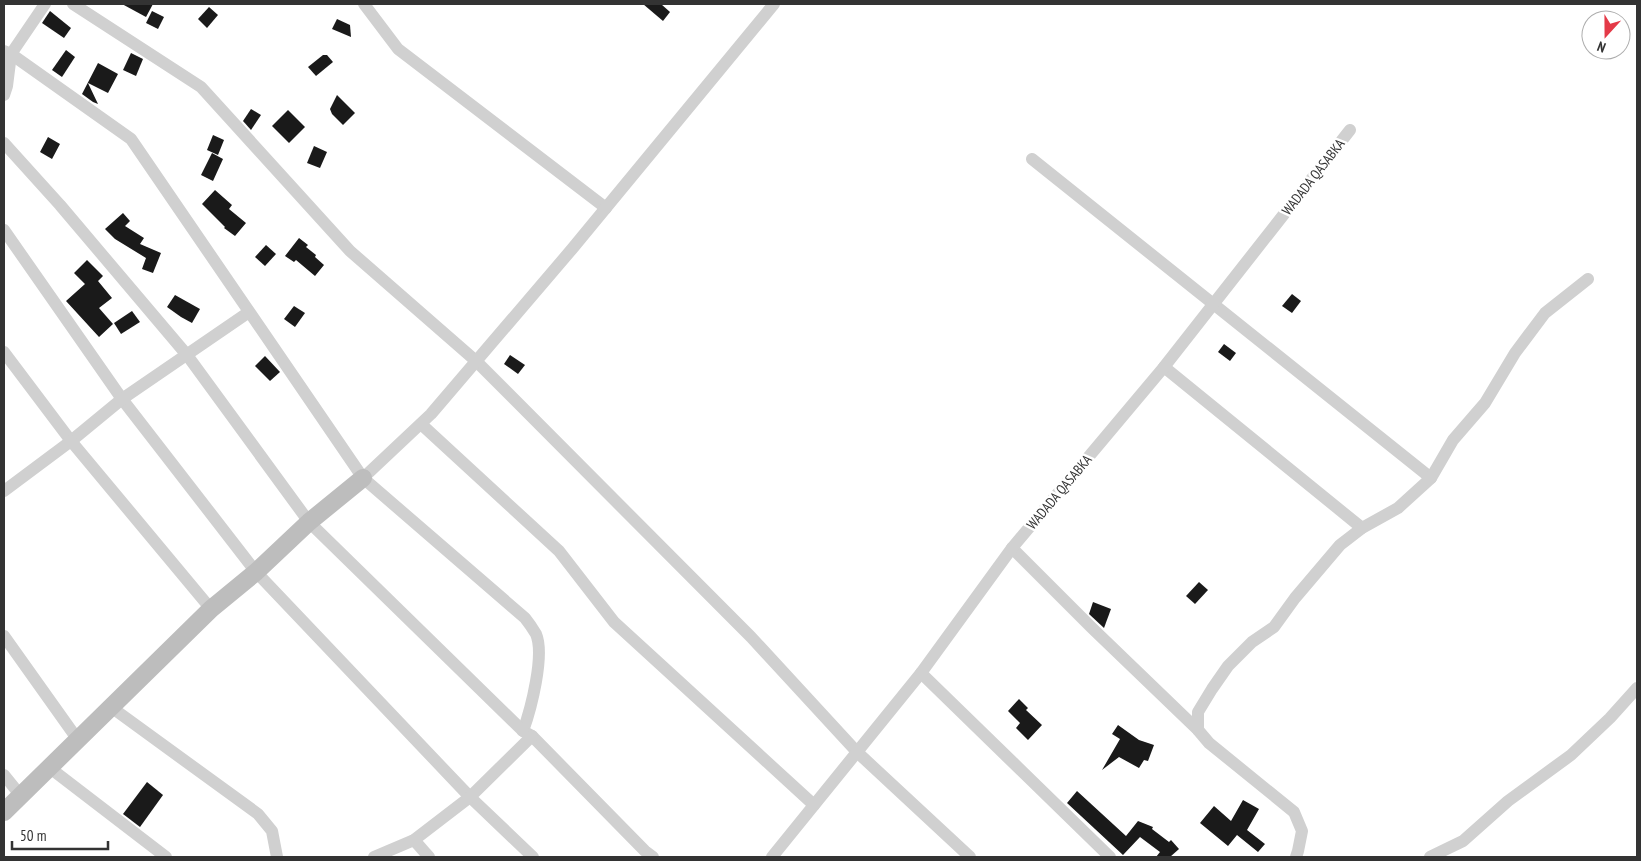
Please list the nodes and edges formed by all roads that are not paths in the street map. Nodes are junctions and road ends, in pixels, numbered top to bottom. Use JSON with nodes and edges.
{"nodes":[{"id":1,"x":45,"y":4,"type":"edge"},
{"id":2,"x":73,"y":4,"type":"edge"},
{"id":3,"x":364,"y":4,"type":"edge"},
{"id":4,"x":774,"y":4,"type":"edge"},
{"id":5,"x":7,"y":53,"type":"edge"},
{"id":6,"x":4,"y":95,"type":"edge"},
{"id":7,"x":1350,"y":130,"type":"dead end"},
{"id":8,"x":4,"y":143,"type":"edge"},
{"id":9,"x":1032,"y":159,"type":"dead end"},
{"id":10,"x":606,"y":208,"type":"junction"},
{"id":11,"x":4,"y":230,"type":"edge"},
{"id":12,"x":1588,"y":279,"type":"dead end"},
{"id":13,"x":1213,"y":304,"type":"junction"},
{"id":14,"x":249,"y":312,"type":"junction"},
{"id":15,"x":4,"y":352,"type":"edge"},
{"id":16,"x":187,"y":355,"type":"junction"},
{"id":17,"x":476,"y":361,"type":"junction"},
{"id":18,"x":1164,"y":367,"type":"junction"},
{"id":19,"x":122,"y":399,"type":"junction"},
{"id":20,"x":421,"y":424,"type":"junction"},
{"id":21,"x":71,"y":441,"type":"junction"},
{"id":22,"x":362,"y":478,"type":"junction"},
{"id":23,"x":1431,"y":478,"type":"junction"},
{"id":24,"x":4,"y":491,"type":"edge"},
{"id":25,"x":309,"y":522,"type":"junction"},
{"id":26,"x":1362,"y":528,"type":"junction"},
{"id":27,"x":1012,"y":548,"type":"junction"},
{"id":28,"x":256,"y":572,"type":"junction"},
{"id":29,"x":211,"y":609,"type":"junction"},
{"id":30,"x":4,"y":636,"type":"edge"},
{"id":31,"x":921,"y":673,"type":"junction"},
{"id":32,"x":1637,"y":688,"type":"edge"},
{"id":33,"x":111,"y":707,"type":"junction"},
{"id":34,"x":1198,"y":730,"type":"junction"},
{"id":35,"x":528,"y":733,"type":"junction"},
{"id":36,"x":78,"y":740,"type":"junction"},
{"id":37,"x":857,"y":752,"type":"junction"},
{"id":38,"x":50,"y":768,"type":"junction"},
{"id":39,"x":4,"y":775,"type":"edge"},
{"id":40,"x":21,"y":796,"type":"junction"},
{"id":41,"x":470,"y":797,"type":"junction"},
{"id":42,"x":814,"y":805,"type":"junction"},
{"id":43,"x":4,"y":812,"type":"edge"},
{"id":44,"x":414,"y":840,"type":"junction"},
{"id":45,"x":166,"y":857,"type":"edge"},
{"id":46,"x":276,"y":857,"type":"edge"},
{"id":47,"x":374,"y":857,"type":"edge"},
{"id":48,"x":429,"y":857,"type":"edge"},
{"id":49,"x":533,"y":857,"type":"edge"},
{"id":50,"x":653,"y":857,"type":"edge"},
{"id":51,"x":772,"y":857,"type":"edge"},
{"id":52,"x":970,"y":857,"type":"edge"},
{"id":53,"x":1110,"y":857,"type":"edge"},
{"id":54,"x":1296,"y":857,"type":"edge"},
{"id":55,"x":1430,"y":857,"type":"edge"}],
"edges":[{"from":1,"to":5,"type":"street"},
{"from":2,"to":17,"type":"street"},
{"from":3,"to":10,"type":"street"},
{"from":4,"to":10,"type":"street"},
{"from":5,"to":6,"type":"street"},
{"from":5,"to":14,"type":"street"},
{"from":7,"to":13,"type":"street","name":"WADADA QASABKA"},
{"from":8,"to":16,"type":"street"},
{"from":9,"to":13,"type":"street"},
{"from":10,"to":17,"type":"street"},
{"from":11,"to":19,"type":"street"},
{"from":12,"to":23,"type":"street"},
{"from":13,"to":18,"type":"street","name":"WADADA QASABKA"},
{"from":13,"to":23,"type":"street"},
{"from":14,"to":16,"type":"street"},
{"from":14,"to":22,"type":"street"},
{"from":15,"to":21,"type":"street"},
{"from":16,"to":19,"type":"street"},
{"from":16,"to":25,"type":"street"},
{"from":17,"to":20,"type":"street"},
{"from":17,"to":37,"type":"street"},
{"from":18,"to":26,"type":"street"},
{"from":18,"to":27,"type":"street","name":"WADADA QASABKA"},
{"from":19,"to":21,"type":"street"},
{"from":19,"to":28,"type":"street"},
{"from":20,"to":22,"type":"street"},
{"from":20,"to":42,"type":"street"},
{"from":21,"to":24,"type":"street"},
{"from":21,"to":29,"type":"street"},
{"from":22,"to":25,"type":"street"},
{"from":22,"to":35,"type":"street"},
{"from":23,"to":26,"type":"street"},
{"from":25,"to":28,"type":"street"},
{"from":25,"to":35,"type":"street"},
{"from":26,"to":34,"type":"street"},
{"from":27,"to":31,"type":"street","name":"WADADA QASABKA"},
{"from":27,"to":34,"type":"street"},
{"from":28,"to":29,"type":"street"},
{"from":28,"to":41,"type":"street"},
{"from":29,"to":33,"type":"street"},
{"from":30,"to":36,"type":"street"},
{"from":31,"to":37,"type":"street","name":"WADADA QASABKA"},
{"from":31,"to":53,"type":"street"},
{"from":32,"to":55,"type":"street"},
{"from":33,"to":36,"type":"street"},
{"from":33,"to":46,"type":"street"},
{"from":34,"to":54,"type":"street"},
{"from":35,"to":41,"type":"street"},
{"from":35,"to":50,"type":"street"},
{"from":36,"to":38,"type":"street"},
{"from":37,"to":42,"type":"street","name":"WADADA QASABKA"},
{"from":37,"to":52,"type":"street"},
{"from":38,"to":40,"type":"street"},
{"from":38,"to":45,"type":"street"},
{"from":39,"to":40,"type":"street"},
{"from":40,"to":43,"type":"street"},
{"from":41,"to":44,"type":"street"},
{"from":41,"to":49,"type":"street"},
{"from":42,"to":51,"type":"street","name":"WADADA QASABKA"},
{"from":44,"to":47,"type":"street"},
{"from":44,"to":48,"type":"street"}]}
